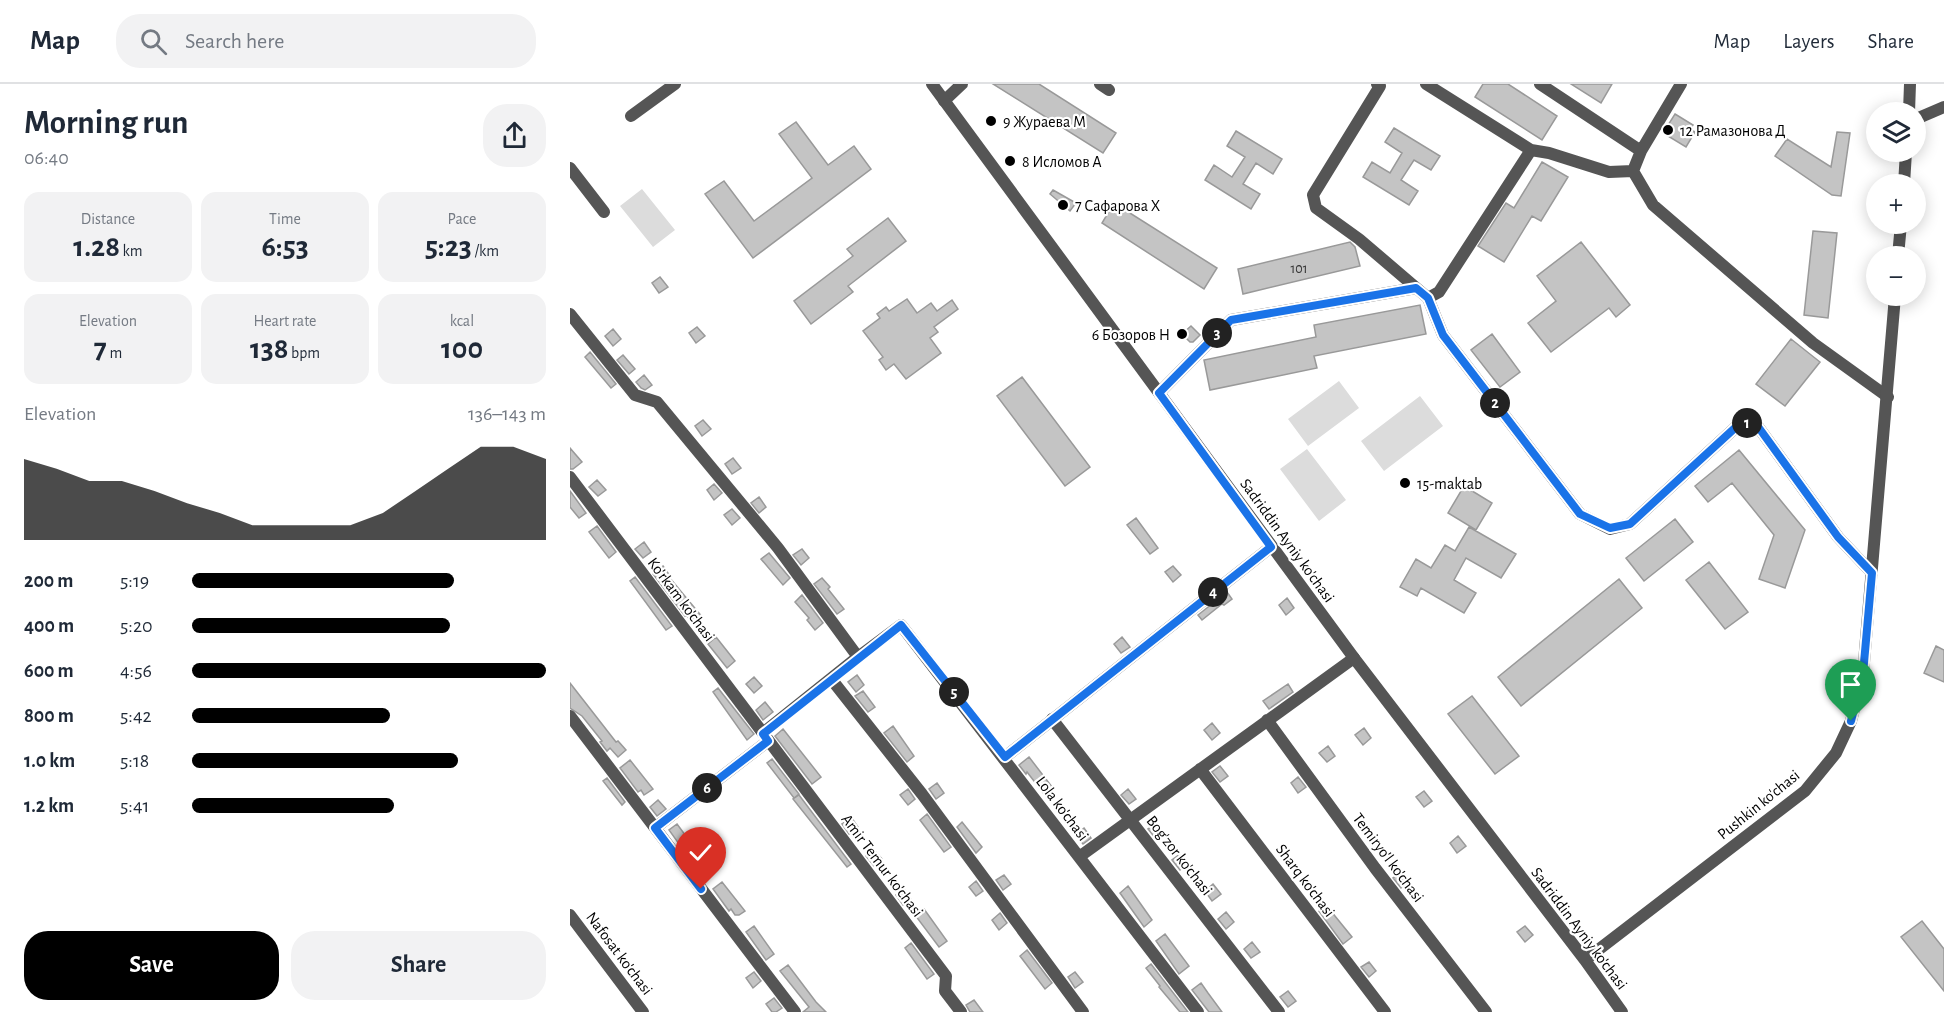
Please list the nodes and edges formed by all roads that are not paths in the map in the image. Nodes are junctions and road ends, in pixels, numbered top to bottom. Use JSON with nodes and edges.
{"nodes":[{"id":1,"x":675,"y":84,"type":"edge"},
{"id":2,"x":932,"y":84,"type":"edge"},
{"id":3,"x":962,"y":84,"type":"edge"},
{"id":4,"x":1426,"y":84,"type":"edge"},
{"id":5,"x":1540,"y":84,"type":"edge"},
{"id":6,"x":1682,"y":84,"type":"edge"},
{"id":7,"x":1910,"y":84,"type":"edge"},
{"id":8,"x":1379,"y":85,"type":"edge"},
{"id":9,"x":944,"y":101,"type":"junction"},
{"id":10,"x":1909,"y":102,"type":"edge"},
{"id":11,"x":1944,"y":106,"type":"edge"},
{"id":12,"x":1926,"y":114,"type":"edge"},
{"id":13,"x":631,"y":116,"type":"dead end"},
{"id":14,"x":1531,"y":150,"type":"junction"},
{"id":15,"x":1641,"y":151,"type":"junction"},
{"id":16,"x":570,"y":168,"type":"edge"},
{"id":17,"x":1633,"y":171,"type":"junction"},
{"id":18,"x":604,"y":212,"type":"dead end"},
{"id":19,"x":1416,"y":288,"type":"junction"},
{"id":20,"x":1428,"y":298,"type":"junction"},
{"id":21,"x":1894,"y":306,"type":"edge"},
{"id":22,"x":570,"y":314,"type":"edge"},
{"id":23,"x":1159,"y":393,"type":"junction"},
{"id":24,"x":1888,"y":396,"type":"junction"},
{"id":25,"x":570,"y":477,"type":"edge"},
{"id":26,"x":1271,"y":547,"type":"junction"},
{"id":27,"x":1872,"y":573,"type":"junction"},
{"id":28,"x":858,"y":657,"type":"junction"},
{"id":29,"x":1354,"y":658,"type":"junction"},
{"id":30,"x":832,"y":680,"type":"junction"},
{"id":31,"x":570,"y":716,"type":"edge"},
{"id":32,"x":1052,"y":719,"type":"junction"},
{"id":33,"x":1267,"y":720,"type":"junction"},
{"id":34,"x":766,"y":737,"type":"junction"},
{"id":35,"x":1005,"y":757,"type":"junction"},
{"id":36,"x":1200,"y":769,"type":"junction"},
{"id":37,"x":1130,"y":818,"type":"junction"},
{"id":38,"x":655,"y":828,"type":"junction"},
{"id":39,"x":1079,"y":857,"type":"junction"},
{"id":40,"x":570,"y":915,"type":"edge"},
{"id":41,"x":1586,"y":960,"type":"junction"},
{"id":42,"x":643,"y":1012,"type":"edge"},
{"id":43,"x":795,"y":1012,"type":"edge"},
{"id":44,"x":961,"y":1012,"type":"edge"},
{"id":45,"x":1083,"y":1012,"type":"edge"},
{"id":46,"x":1198,"y":1012,"type":"edge"},
{"id":47,"x":1279,"y":1012,"type":"edge"},
{"id":48,"x":1385,"y":1012,"type":"edge"},
{"id":49,"x":1486,"y":1012,"type":"edge"},
{"id":50,"x":1622,"y":1012,"type":"edge"}],
"edges":[{"from":1,"to":13,"type":"street"},
{"from":2,"to":9,"type":"street","name":"Sadriddin Ayniy ko'chasi"},
{"from":3,"to":9,"type":"street"},
{"from":4,"to":14,"type":"street"},
{"from":5,"to":15,"type":"street"},
{"from":6,"to":15,"type":"street"},
{"from":7,"to":10,"type":"street"},
{"from":8,"to":19,"type":"street"},
{"from":9,"to":23,"type":"street","name":"Sadriddin Ayniy ko'chasi"},
{"from":11,"to":12,"type":"street"},
{"from":14,"to":17,"type":"street"},
{"from":14,"to":20,"type":"street"},
{"from":15,"to":17,"type":"street"},
{"from":16,"to":18,"type":"street"},
{"from":17,"to":24,"type":"street"},
{"from":19,"to":20,"type":"street"},
{"from":19,"to":23,"type":"street"},
{"from":20,"to":27,"type":"street"},
{"from":21,"to":24,"type":"street","name":"Pushkin ko'chasi"},
{"from":22,"to":28,"type":"street"},
{"from":23,"to":26,"type":"street","name":"Sadriddin Ayniy ko'chasi"},
{"from":24,"to":27,"type":"street","name":"Pushkin ko'chasi"},
{"from":25,"to":34,"type":"street","name":"Ko'rkam ko'chasi"},
{"from":26,"to":29,"type":"street","name":"Sadriddin Ayniy ko'chasi"},
{"from":26,"to":32,"type":"street"},
{"from":27,"to":41,"type":"street","name":"Pushkin ko'chasi"},
{"from":28,"to":30,"type":"street"},
{"from":28,"to":35,"type":"street","name":"Lola ko'chasi"},
{"from":29,"to":33,"type":"street"},
{"from":29,"to":41,"type":"street","name":"Sadriddin Ayniy ko'chasi"},
{"from":30,"to":34,"type":"street"},
{"from":30,"to":45,"type":"street"},
{"from":31,"to":38,"type":"street"},
{"from":32,"to":35,"type":"street"},
{"from":32,"to":37,"type":"street","name":"Bog'zor ko'chasi"},
{"from":33,"to":36,"type":"street"},
{"from":33,"to":49,"type":"street","name":"Temiryo'l ko'chasi"},
{"from":34,"to":38,"type":"street"},
{"from":34,"to":44,"type":"street","name":"Amir Temur ko'chasi"},
{"from":35,"to":39,"type":"street","name":"Lola ko'chasi"},
{"from":36,"to":37,"type":"street"},
{"from":36,"to":48,"type":"street","name":"Sharq ko'chasi"},
{"from":37,"to":39,"type":"street"},
{"from":37,"to":47,"type":"street","name":"Bog'zor ko'chasi"},
{"from":38,"to":43,"type":"street"},
{"from":39,"to":46,"type":"street","name":"Lola ko'chasi"},
{"from":40,"to":42,"type":"street","name":"Nafosat ko'chasi"},
{"from":41,"to":50,"type":"street","name":"Sadriddin Ayniy ko'chasi"}]}
